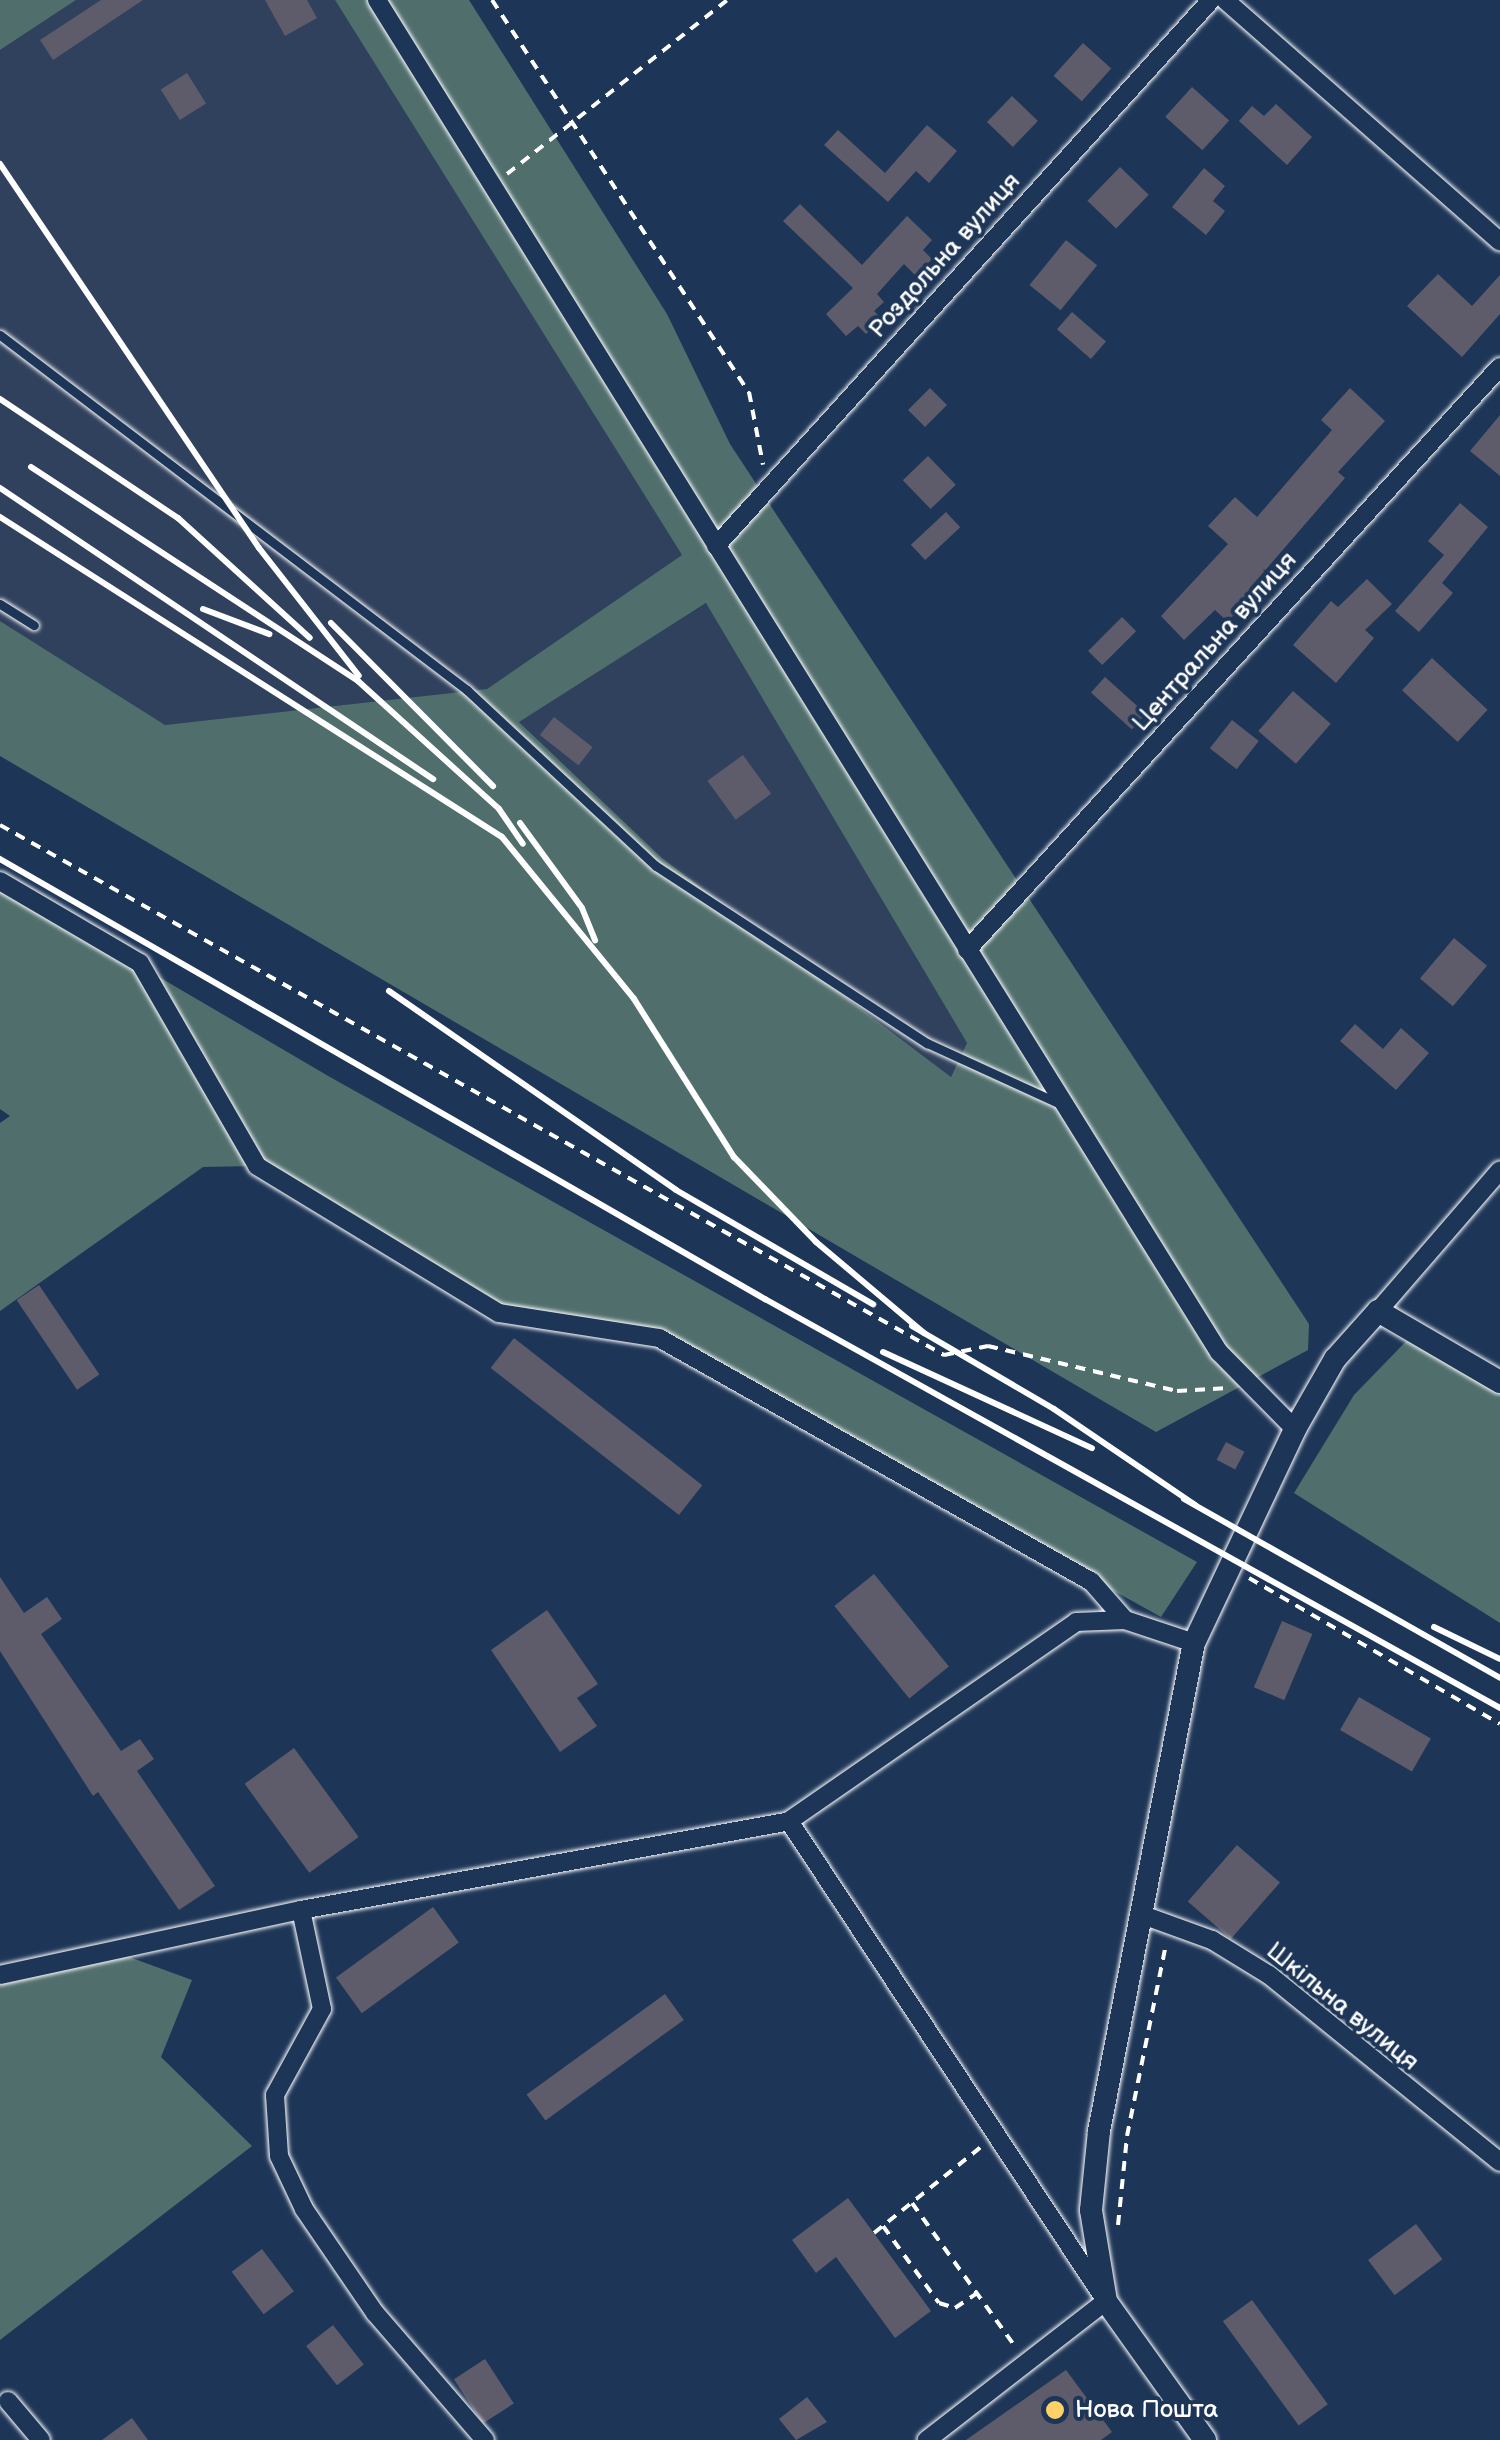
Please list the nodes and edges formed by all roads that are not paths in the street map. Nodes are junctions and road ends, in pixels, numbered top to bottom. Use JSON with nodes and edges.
{"nodes":[{"id":1,"x":377,"y":0,"type":"edge"},
{"id":2,"x":1211,"y":0,"type":"edge"},
{"id":3,"x":1225,"y":0,"type":"edge"},
{"id":4,"x":1500,"y":242,"type":"edge"},
{"id":5,"x":0,"y":335,"type":"edge"},
{"id":6,"x":1500,"y":366,"type":"edge"},
{"id":7,"x":716,"y":546,"type":"junction"},
{"id":8,"x":0,"y":604,"type":"edge"},
{"id":9,"x":34,"y":625,"type":"dead end"},
{"id":10,"x":0,"y":881,"type":"edge"},
{"id":11,"x":966,"y":950,"type":"junction"},
{"id":12,"x":1062,"y":1105,"type":"junction"},
{"id":13,"x":1500,"y":1170,"type":"edge"},
{"id":14,"x":1378,"y":1311,"type":"junction"},
{"id":15,"x":1500,"y":1382,"type":"edge"},
{"id":16,"x":1296,"y":1428,"type":"junction"},
{"id":17,"x":1125,"y":1620,"type":"junction"},
{"id":18,"x":1194,"y":1642,"type":"junction"},
{"id":19,"x":789,"y":1821,"type":"junction"},
{"id":20,"x":300,"y":1910,"type":"junction"},
{"id":21,"x":1140,"y":1914,"type":"junction"},
{"id":22,"x":0,"y":1975,"type":"edge"},
{"id":23,"x":1500,"y":2162,"type":"edge"},
{"id":24,"x":1106,"y":2301,"type":"junction"},
{"id":25,"x":8,"y":2401,"type":"dead end"},
{"id":26,"x":42,"y":2440,"type":"edge"},
{"id":27,"x":485,"y":2440,"type":"edge"},
{"id":28,"x":926,"y":2440,"type":"edge"},
{"id":29,"x":1205,"y":2440,"type":"edge"}],
"edges":[{"from":1,"to":7,"type":"street"},
{"from":2,"to":7,"type":"street","name":"Роздольна вулиця"},
{"from":3,"to":4,"type":"street"},
{"from":5,"to":12,"type":"lane"},
{"from":6,"to":11,"type":"street","name":"Центральна вулиця"},
{"from":7,"to":11,"type":"street"},
{"from":8,"to":9,"type":"lane"},
{"from":10,"to":17,"type":"street"},
{"from":11,"to":12,"type":"street"},
{"from":12,"to":16,"type":"street"},
{"from":13,"to":14,"type":"street"},
{"from":14,"to":15,"type":"street"},
{"from":14,"to":16,"type":"street"},
{"from":16,"to":18,"type":"street"},
{"from":17,"to":18,"type":"street"},
{"from":17,"to":19,"type":"street"},
{"from":18,"to":21,"type":"street"},
{"from":19,"to":20,"type":"street"},
{"from":19,"to":24,"type":"street"},
{"from":20,"to":22,"type":"street"},
{"from":20,"to":27,"type":"street"},
{"from":21,"to":23,"type":"street","name":"Шкільна вулиця"},
{"from":21,"to":24,"type":"street"},
{"from":24,"to":28,"type":"street"},
{"from":24,"to":29,"type":"street"},
{"from":25,"to":26,"type":"street"}]}
